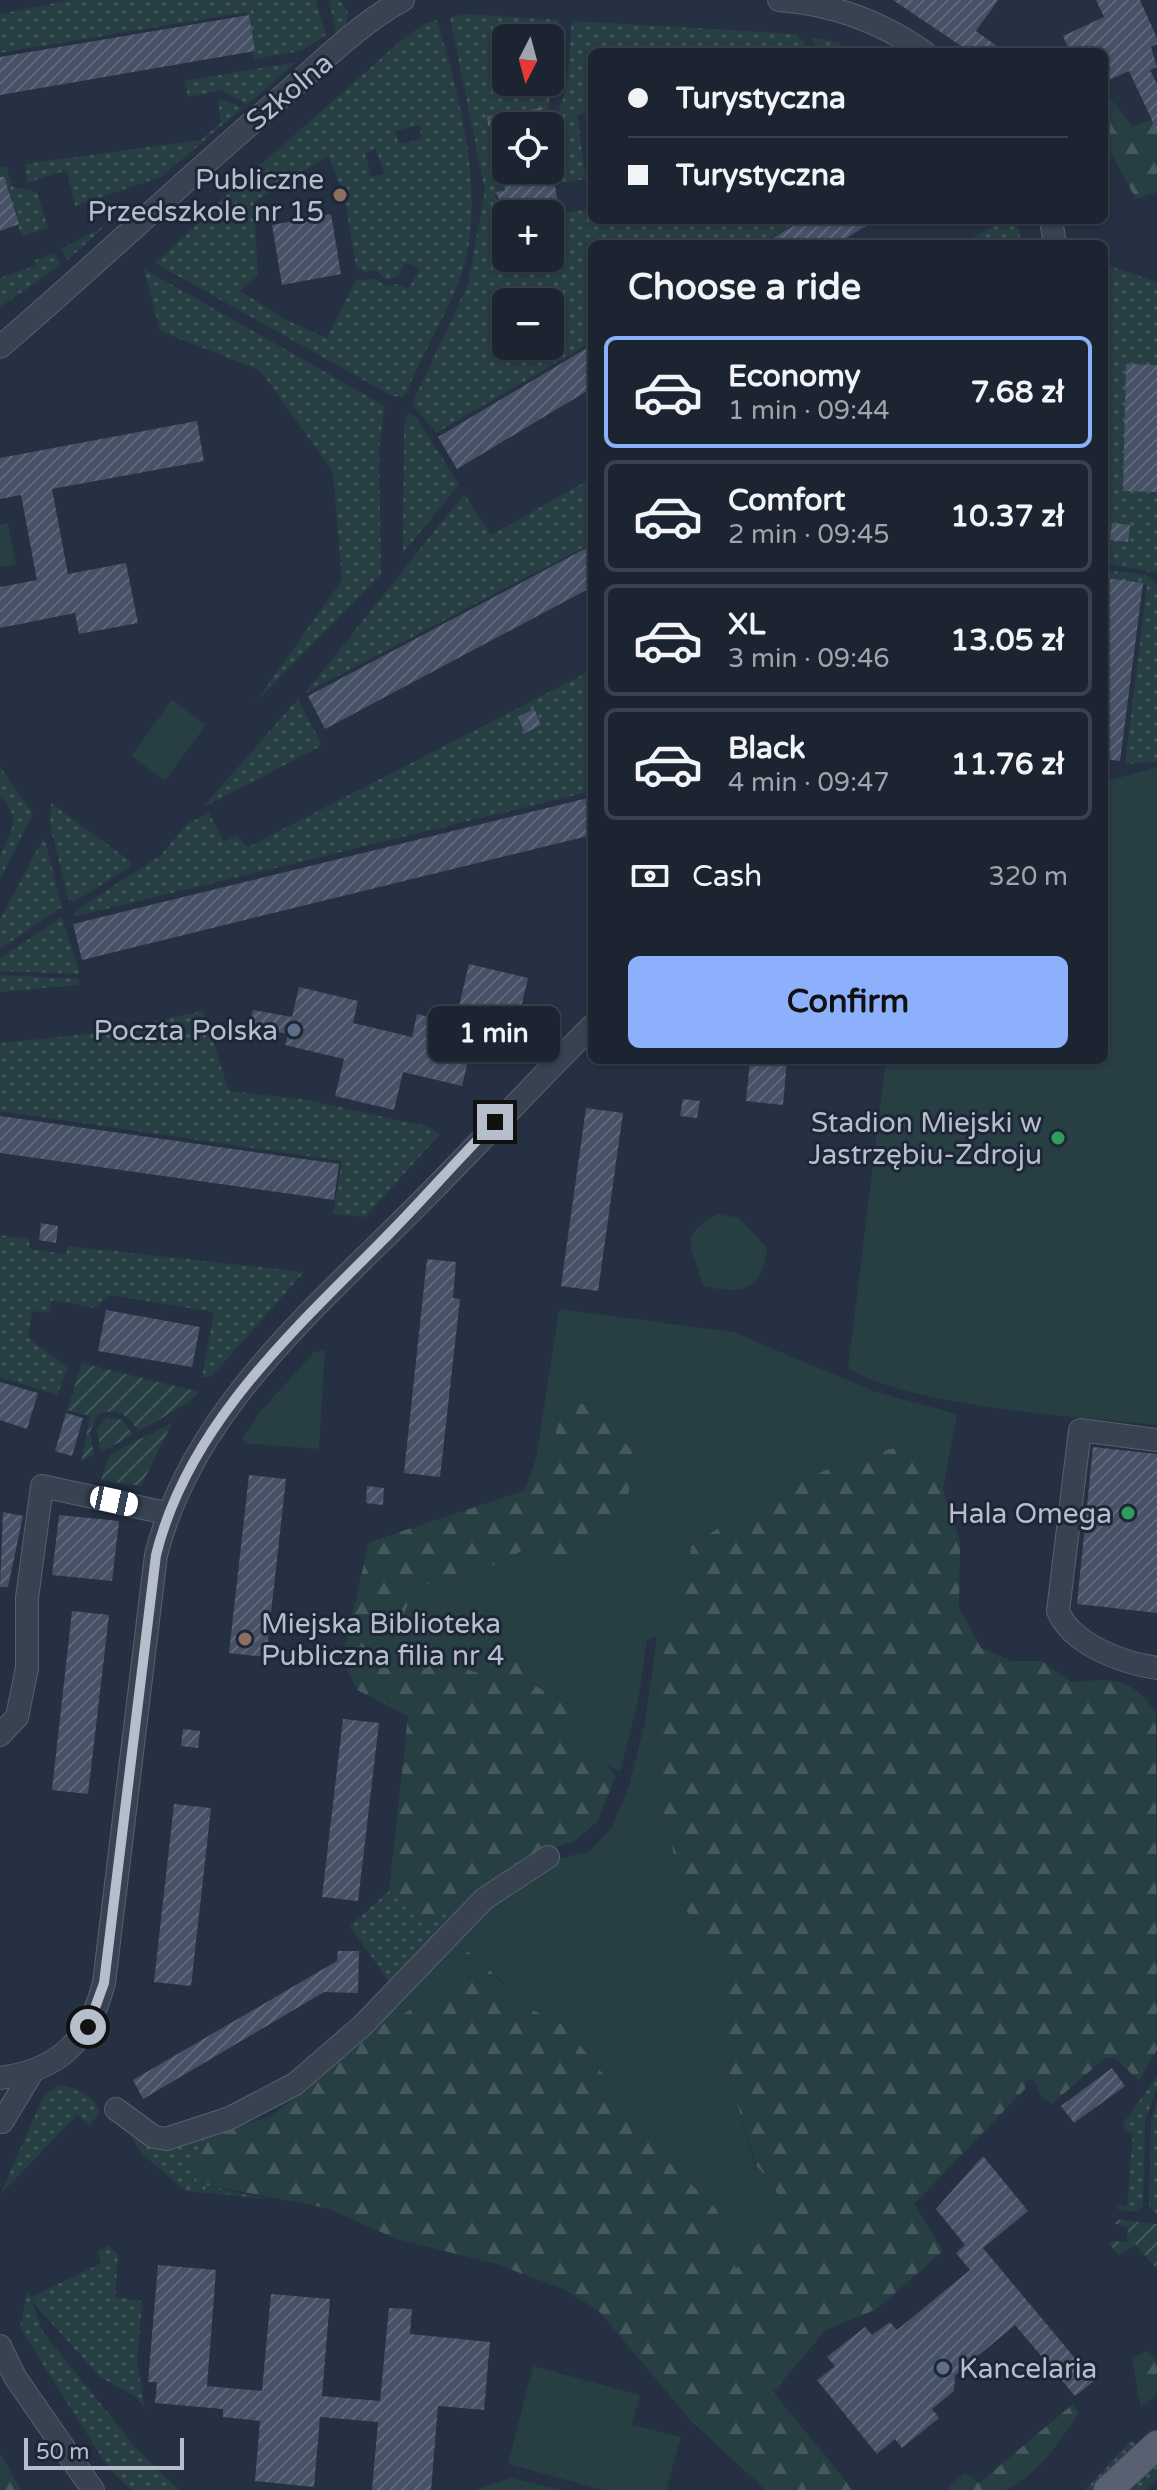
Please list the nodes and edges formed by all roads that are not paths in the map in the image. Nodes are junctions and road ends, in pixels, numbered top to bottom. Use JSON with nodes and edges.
{"nodes":[{"id":1,"x":779,"y":0,"type":"edge"},
{"id":2,"x":392,"y":2,"type":"edge"},
{"id":3,"x":917,"y":48,"type":"edge"},
{"id":4,"x":0,"y":347,"type":"edge"},
{"id":5,"x":588,"y":1030,"type":"edge"},
{"id":6,"x":1157,"y":1440,"type":"edge"},
{"id":7,"x":166,"y":1513,"type":"junction"},
{"id":8,"x":1157,"y":1668,"type":"edge"},
{"id":9,"x":0,"y":1735,"type":"edge"},
{"id":10,"x":548,"y":1857,"type":"dead end"},
{"id":11,"x":31,"y":2074,"type":"junction"},
{"id":12,"x":0,"y":2078,"type":"edge"},
{"id":13,"x":116,"y":2109,"type":"dead end"},
{"id":14,"x":1,"y":2119,"type":"edge"},
{"id":15,"x":0,"y":2346,"type":"edge"},
{"id":16,"x":1157,"y":2445,"type":"edge"},
{"id":17,"x":93,"y":2490,"type":"edge"},
{"id":18,"x":1108,"y":2490,"type":"edge"}],
"edges":[{"from":1,"to":3,"type":"street"},
{"from":2,"to":4,"type":"street","name":"Szkolna"},
{"from":5,"to":7,"type":"street"},
{"from":6,"to":8,"type":"street"},
{"from":7,"to":9,"type":"street"},
{"from":7,"to":11,"type":"street"},
{"from":10,"to":13,"type":"street"},
{"from":11,"to":12,"type":"street"},
{"from":11,"to":14,"type":"street"},
{"from":15,"to":17,"type":"street"},
{"from":16,"to":18,"type":"main road"}]}
